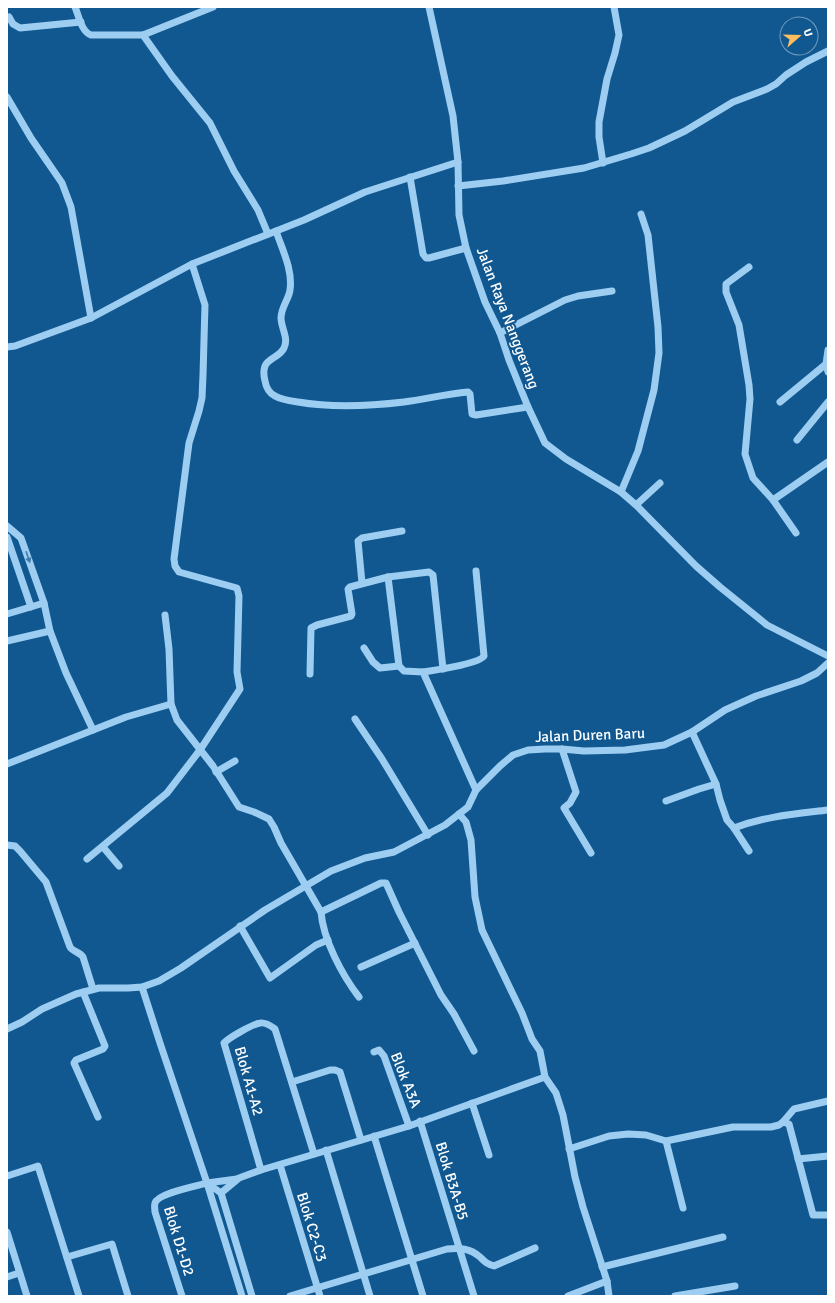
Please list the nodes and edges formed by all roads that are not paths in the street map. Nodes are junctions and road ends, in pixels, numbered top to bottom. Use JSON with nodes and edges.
{"nodes":[{"id":1,"x":75,"y":7,"type":"edge"},
{"id":2,"x":213,"y":7,"type":"edge"},
{"id":3,"x":429,"y":7,"type":"edge"},
{"id":4,"x":614,"y":7,"type":"edge"},
{"id":5,"x":9,"y":17,"type":"dead end"},
{"id":6,"x":81,"y":22,"type":"junction"},
{"id":7,"x":143,"y":35,"type":"junction"},
{"id":8,"x":828,"y":51,"type":"edge"},
{"id":9,"x":7,"y":97,"type":"edge"},
{"id":10,"x":458,"y":162,"type":"junction"},
{"id":11,"x":603,"y":163,"type":"junction"},
{"id":12,"x":410,"y":177,"type":"junction"},
{"id":13,"x":458,"y":186,"type":"junction"},
{"id":14,"x":641,"y":214,"type":"dead end"},
{"id":15,"x":276,"y":231,"type":"junction"},
{"id":16,"x":268,"y":234,"type":"junction"},
{"id":17,"x":466,"y":248,"type":"junction"},
{"id":18,"x":192,"y":264,"type":"junction"},
{"id":19,"x":749,"y":267,"type":"dead end"},
{"id":20,"x":612,"y":291,"type":"dead end"},
{"id":21,"x":91,"y":318,"type":"junction"},
{"id":22,"x":500,"y":333,"type":"junction"},
{"id":23,"x":7,"y":347,"type":"edge"},
{"id":24,"x":828,"y":350,"type":"edge"},
{"id":25,"x":826,"y":364,"type":"junction"},
{"id":26,"x":828,"y":372,"type":"edge"},
{"id":27,"x":780,"y":402,"type":"dead end"},
{"id":28,"x":828,"y":402,"type":"edge"},
{"id":29,"x":528,"y":407,"type":"junction"},
{"id":30,"x":797,"y":440,"type":"dead end"},
{"id":31,"x":828,"y":462,"type":"edge"},
{"id":32,"x":660,"y":483,"type":"dead end"},
{"id":33,"x":620,"y":492,"type":"junction"},
{"id":34,"x":773,"y":500,"type":"junction"},
{"id":35,"x":636,"y":505,"type":"junction"},
{"id":36,"x":7,"y":526,"type":"edge"},
{"id":37,"x":402,"y":531,"type":"dead end"},
{"id":38,"x":796,"y":533,"type":"dead end"},
{"id":39,"x":7,"y":537,"type":"edge"},
{"id":40,"x":476,"y":571,"type":"dead end"},
{"id":41,"x":388,"y":577,"type":"junction"},
{"id":42,"x":362,"y":583,"type":"junction"},
{"id":43,"x":44,"y":603,"type":"junction"},
{"id":44,"x":30,"y":607,"type":"junction"},
{"id":45,"x":7,"y":614,"type":"edge"},
{"id":46,"x":165,"y":615,"type":"dead end"},
{"id":47,"x":50,"y":631,"type":"junction"},
{"id":48,"x":7,"y":641,"type":"edge"},
{"id":49,"x":364,"y":648,"type":"dead end"},
{"id":50,"x":828,"y":656,"type":"edge"},
{"id":51,"x":828,"y":663,"type":"edge"},
{"id":52,"x":400,"y":666,"type":"junction"},
{"id":53,"x":443,"y":669,"type":"junction"},
{"id":54,"x":423,"y":672,"type":"junction"},
{"id":55,"x":310,"y":674,"type":"dead end"},
{"id":56,"x":171,"y":704,"type":"junction"},
{"id":57,"x":355,"y":719,"type":"dead end"},
{"id":58,"x":93,"y":730,"type":"junction"},
{"id":59,"x":692,"y":732,"type":"junction"},
{"id":60,"x":562,"y":748,"type":"junction"},
{"id":61,"x":200,"y":750,"type":"junction"},
{"id":62,"x":235,"y":761,"type":"dead end"},
{"id":63,"x":7,"y":764,"type":"edge"},
{"id":64,"x":216,"y":772,"type":"junction"},
{"id":65,"x":716,"y":784,"type":"junction"},
{"id":66,"x":476,"y":790,"type":"junction"},
{"id":67,"x":666,"y":801,"type":"dead end"},
{"id":68,"x":828,"y":810,"type":"edge"},
{"id":69,"x":459,"y":814,"type":"junction"},
{"id":70,"x":734,"y":828,"type":"junction"},
{"id":71,"x":428,"y":835,"type":"junction"},
{"id":72,"x":7,"y":845,"type":"edge"},
{"id":73,"x":103,"y":847,"type":"junction"},
{"id":74,"x":749,"y":851,"type":"dead end"},
{"id":75,"x":591,"y":853,"type":"dead end"},
{"id":76,"x":87,"y":859,"type":"dead end"},
{"id":77,"x":119,"y":866,"type":"dead end"},
{"id":78,"x":305,"y":885,"type":"junction"},
{"id":79,"x":321,"y":912,"type":"junction"},
{"id":80,"x":240,"y":926,"type":"junction"},
{"id":81,"x":328,"y":940,"type":"junction"},
{"id":82,"x":415,"y":943,"type":"junction"},
{"id":83,"x":361,"y":967,"type":"dead end"},
{"id":84,"x":142,"y":987,"type":"junction"},
{"id":85,"x":93,"y":990,"type":"junction"},
{"id":86,"x":83,"y":992,"type":"junction"},
{"id":87,"x":359,"y":997,"type":"dead end"},
{"id":88,"x":7,"y":1029,"type":"edge"},
{"id":89,"x":474,"y":1050,"type":"dead end"},
{"id":90,"x":374,"y":1052,"type":"dead end"},
{"id":91,"x":545,"y":1077,"type":"junction"},
{"id":92,"x":292,"y":1082,"type":"junction"},
{"id":93,"x":828,"y":1101,"type":"edge"},
{"id":94,"x":472,"y":1103,"type":"junction"},
{"id":95,"x":98,"y":1117,"type":"dead end"},
{"id":96,"x":420,"y":1122,"type":"junction"},
{"id":97,"x":783,"y":1122,"type":"junction"},
{"id":98,"x":409,"y":1126,"type":"junction"},
{"id":99,"x":374,"y":1136,"type":"junction"},
{"id":100,"x":361,"y":1140,"type":"junction"},
{"id":101,"x":666,"y":1140,"type":"junction"},
{"id":102,"x":569,"y":1148,"type":"junction"},
{"id":103,"x":326,"y":1150,"type":"junction"},
{"id":104,"x":314,"y":1154,"type":"junction"},
{"id":105,"x":489,"y":1156,"type":"dead end"},
{"id":106,"x":828,"y":1156,"type":"edge"},
{"id":107,"x":798,"y":1159,"type":"junction"},
{"id":108,"x":280,"y":1165,"type":"junction"},
{"id":109,"x":261,"y":1170,"type":"junction"},
{"id":110,"x":7,"y":1176,"type":"edge"},
{"id":111,"x":239,"y":1178,"type":"junction"},
{"id":112,"x":207,"y":1183,"type":"junction"},
{"id":113,"x":221,"y":1193,"type":"junction"},
{"id":114,"x":683,"y":1208,"type":"dead end"},
{"id":115,"x":828,"y":1215,"type":"edge"},
{"id":116,"x":7,"y":1232,"type":"edge"},
{"id":117,"x":723,"y":1236,"type":"dead end"},
{"id":118,"x":459,"y":1248,"type":"junction"},
{"id":119,"x":535,"y":1248,"type":"dead end"},
{"id":120,"x":67,"y":1257,"type":"junction"},
{"id":121,"x":411,"y":1260,"type":"junction"},
{"id":122,"x":602,"y":1267,"type":"junction"},
{"id":123,"x":20,"y":1273,"type":"junction"},
{"id":124,"x":364,"y":1275,"type":"junction"},
{"id":125,"x":7,"y":1277,"type":"edge"},
{"id":126,"x":607,"y":1281,"type":"junction"},
{"id":127,"x":735,"y":1286,"type":"dead end"},
{"id":128,"x":317,"y":1287,"type":"junction"},
{"id":129,"x":27,"y":1296,"type":"edge"},
{"id":130,"x":79,"y":1296,"type":"edge"},
{"id":131,"x":128,"y":1296,"type":"edge"},
{"id":132,"x":182,"y":1296,"type":"edge"},
{"id":133,"x":242,"y":1296,"type":"edge"},
{"id":134,"x":252,"y":1296,"type":"edge"},
{"id":135,"x":290,"y":1296,"type":"edge"},
{"id":136,"x":320,"y":1296,"type":"edge"},
{"id":137,"x":370,"y":1296,"type":"edge"},
{"id":138,"x":423,"y":1296,"type":"edge"},
{"id":139,"x":474,"y":1296,"type":"edge"},
{"id":140,"x":568,"y":1296,"type":"edge"},
{"id":141,"x":609,"y":1296,"type":"edge"},
{"id":142,"x":675,"y":1296,"type":"edge"}],
"edges":[{"from":1,"to":6,"type":"street"},
{"from":2,"to":7,"type":"street"},
{"from":3,"to":10,"type":"street","name":"Jalan Raya Nanggerang"},
{"from":4,"to":11,"type":"street"},
{"from":5,"to":6,"type":"street"},
{"from":6,"to":7,"type":"street"},
{"from":7,"to":16,"type":"street"},
{"from":8,"to":11,"type":"street"},
{"from":9,"to":21,"type":"street"},
{"from":10,"to":12,"type":"street"},
{"from":10,"to":13,"type":"street","name":"Jalan Raya Nanggerang"},
{"from":11,"to":13,"type":"street"},
{"from":12,"to":15,"type":"street"},
{"from":12,"to":17,"type":"street"},
{"from":13,"to":17,"type":"street","name":"Jalan Raya Nanggerang"},
{"from":14,"to":33,"type":"street"},
{"from":15,"to":16,"type":"street"},
{"from":15,"to":29,"type":"street"},
{"from":16,"to":18,"type":"street"},
{"from":17,"to":22,"type":"street","name":"Jalan Raya Nanggerang"},
{"from":18,"to":21,"type":"street"},
{"from":18,"to":61,"type":"street"},
{"from":19,"to":34,"type":"street"},
{"from":20,"to":22,"type":"street"},
{"from":21,"to":23,"type":"street"},
{"from":22,"to":29,"type":"street","name":"Jalan Raya Nanggerang"},
{"from":24,"to":25,"type":"street"},
{"from":25,"to":26,"type":"street"},
{"from":25,"to":27,"type":"street"},
{"from":28,"to":30,"type":"street"},
{"from":29,"to":33,"type":"street","name":"Jalan Raya Nanggerang"},
{"from":31,"to":34,"type":"street"},
{"from":32,"to":35,"type":"street"},
{"from":33,"to":35,"type":"street","name":"Jalan Raya Nanggerang"},
{"from":34,"to":38,"type":"street"},
{"from":35,"to":50,"type":"street","name":"Jalan Raya Nanggerang"},
{"from":36,"to":43,"type":"street","one_way":true},
{"from":37,"to":42,"type":"street"},
{"from":39,"to":44,"type":"street"},
{"from":40,"to":53,"type":"street"},
{"from":41,"to":42,"type":"street"},
{"from":41,"to":52,"type":"street"},
{"from":41,"to":53,"type":"street"},
{"from":42,"to":55,"type":"street"},
{"from":43,"to":44,"type":"street"},
{"from":43,"to":47,"type":"street"},
{"from":44,"to":45,"type":"street"},
{"from":46,"to":56,"type":"street"},
{"from":47,"to":48,"type":"street"},
{"from":47,"to":58,"type":"street"},
{"from":49,"to":52,"type":"street"},
{"from":51,"to":59,"type":"street","name":"Jalan Duren Baru"},
{"from":52,"to":54,"type":"street"},
{"from":53,"to":54,"type":"street"},
{"from":54,"to":66,"type":"street"},
{"from":56,"to":58,"type":"street"},
{"from":56,"to":61,"type":"street"},
{"from":57,"to":71,"type":"street"},
{"from":58,"to":63,"type":"street"},
{"from":59,"to":60,"type":"street","name":"Jalan Duren Baru"},
{"from":59,"to":65,"type":"street"},
{"from":60,"to":66,"type":"street","name":"Jalan Duren Baru"},
{"from":60,"to":75,"type":"street"},
{"from":61,"to":64,"type":"street"},
{"from":61,"to":73,"type":"street"},
{"from":62,"to":64,"type":"street"},
{"from":64,"to":78,"type":"street"},
{"from":65,"to":67,"type":"street"},
{"from":65,"to":70,"type":"street"},
{"from":66,"to":69,"type":"street","name":"Jalan Duren Baru"},
{"from":68,"to":70,"type":"street"},
{"from":69,"to":71,"type":"street","name":"Jalan Duren Baru"},
{"from":69,"to":91,"type":"street"},
{"from":70,"to":74,"type":"street"},
{"from":71,"to":78,"type":"street","name":"Jalan Duren Baru"},
{"from":72,"to":85,"type":"street"},
{"from":73,"to":76,"type":"street"},
{"from":73,"to":77,"type":"street"},
{"from":78,"to":79,"type":"street"},
{"from":78,"to":80,"type":"street","name":"Jalan Duren Baru"},
{"from":79,"to":81,"type":"street"},
{"from":79,"to":82,"type":"street"},
{"from":80,"to":81,"type":"street"},
{"from":80,"to":84,"type":"street","name":"Jalan Duren Baru"},
{"from":81,"to":87,"type":"street"},
{"from":82,"to":83,"type":"street"},
{"from":82,"to":89,"type":"street"},
{"from":84,"to":85,"type":"street"},
{"from":84,"to":112,"type":"street"},
{"from":85,"to":86,"type":"street"},
{"from":86,"to":88,"type":"street"},
{"from":86,"to":95,"type":"street"},
{"from":90,"to":98,"type":"street","name":"Blok A3A"},
{"from":91,"to":94,"type":"street"},
{"from":91,"to":102,"type":"street"},
{"from":92,"to":100,"type":"street"},
{"from":92,"to":104,"type":"street","name":"Blok A1-A2"},
{"from":92,"to":109,"type":"street","name":"Blok A1-A2"},
{"from":93,"to":97,"type":"street"},
{"from":94,"to":96,"type":"street"},
{"from":94,"to":105,"type":"street"},
{"from":96,"to":98,"type":"street"},
{"from":96,"to":118,"type":"street","name":"Blok B3A-B5"},
{"from":97,"to":101,"type":"street"},
{"from":97,"to":107,"type":"street"},
{"from":98,"to":99,"type":"street"},
{"from":99,"to":100,"type":"street"},
{"from":99,"to":121,"type":"street"},
{"from":100,"to":103,"type":"street"},
{"from":101,"to":102,"type":"street"},
{"from":101,"to":114,"type":"street"},
{"from":102,"to":122,"type":"street"},
{"from":103,"to":104,"type":"street"},
{"from":103,"to":124,"type":"street"},
{"from":104,"to":108,"type":"street"},
{"from":106,"to":107,"type":"street"},
{"from":107,"to":115,"type":"street"},
{"from":108,"to":109,"type":"street"},
{"from":108,"to":128,"type":"street","name":"Blok C2-C3"},
{"from":109,"to":111,"type":"street"},
{"from":110,"to":120,"type":"street"},
{"from":111,"to":112,"type":"street"},
{"from":111,"to":113,"type":"street"},
{"from":112,"to":113,"type":"street"},
{"from":112,"to":132,"type":"street","name":"Blok D1-D2"},
{"from":112,"to":133,"type":"street"},
{"from":113,"to":134,"type":"street"},
{"from":116,"to":123,"type":"street"},
{"from":117,"to":122,"type":"street"},
{"from":118,"to":119,"type":"street"},
{"from":118,"to":121,"type":"street"},
{"from":118,"to":139,"type":"street","name":"Blok B3A-B5"},
{"from":120,"to":130,"type":"street"},
{"from":120,"to":131,"type":"street"},
{"from":121,"to":124,"type":"street"},
{"from":121,"to":138,"type":"street"},
{"from":122,"to":126,"type":"street"},
{"from":123,"to":125,"type":"street"},
{"from":123,"to":129,"type":"street"},
{"from":124,"to":128,"type":"street"},
{"from":124,"to":137,"type":"street"},
{"from":126,"to":140,"type":"street"},
{"from":126,"to":141,"type":"street"},
{"from":127,"to":142,"type":"street"},
{"from":128,"to":135,"type":"street"},
{"from":128,"to":136,"type":"street","name":"Blok C2-C3"}]}
